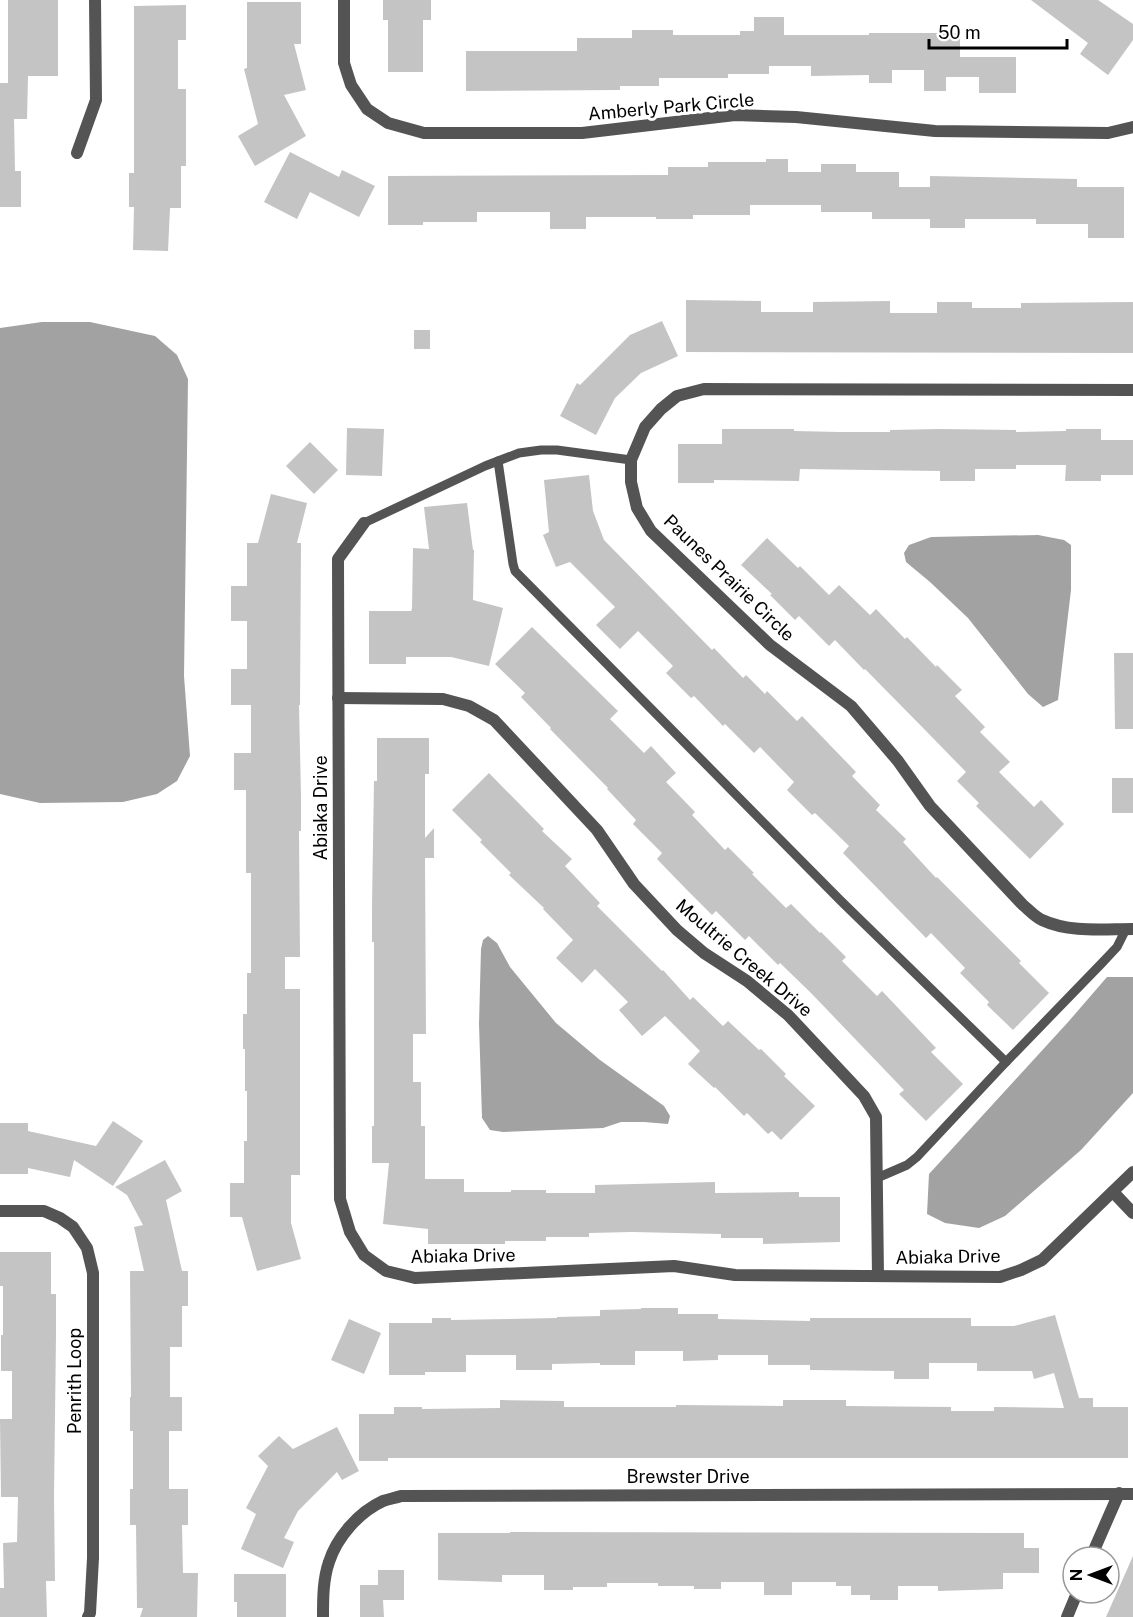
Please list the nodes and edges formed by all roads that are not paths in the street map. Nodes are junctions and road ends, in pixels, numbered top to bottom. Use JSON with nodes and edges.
{"nodes":[{"id":1,"x":95,"y":0,"type":"edge"},
{"id":2,"x":344,"y":0,"type":"edge"},
{"id":3,"x":1133,"y":127,"type":"edge"},
{"id":4,"x":77,"y":153,"type":"dead end"},
{"id":5,"x":1133,"y":390,"type":"edge"},
{"id":6,"x":631,"y":460,"type":"junction"},
{"id":7,"x":498,"y":461,"type":"junction"},
{"id":8,"x":363,"y":523,"type":"joint"},
{"id":9,"x":339,"y":698,"type":"junction"},
{"id":10,"x":1130,"y":929,"type":"edge"},
{"id":11,"x":1006,"y":1062,"type":"junction"},
{"id":12,"x":1132,"y":1173,"type":"edge"},
{"id":13,"x":877,"y":1178,"type":"junction"},
{"id":14,"x":1113,"y":1192,"type":"junction"},
{"id":15,"x":0,"y":1211,"type":"edge"},
{"id":16,"x":1133,"y":1212,"type":"edge"},
{"id":17,"x":878,"y":1276,"type":"junction"},
{"id":18,"x":1119,"y":1493,"type":"junction"},
{"id":19,"x":1133,"y":1494,"type":"edge"},
{"id":20,"x":1096,"y":1545,"type":"edge"},
{"id":21,"x":88,"y":1617,"type":"edge"},
{"id":22,"x":323,"y":1617,"type":"edge"}],
"edges":[{"from":1,"to":4,"type":"street"},
{"from":2,"to":3,"type":"street","name":"Amberly Park Circle"},
{"from":5,"to":6,"type":"street","name":"Paunes Prairie Circle"},
{"from":6,"to":7,"type":"lane"},
{"from":6,"to":10,"type":"street","name":"Paunes Prairie Circle"},
{"from":7,"to":8,"type":"lane"},
{"from":7,"to":11,"type":"lane"},
{"from":8,"to":9,"type":"street","name":"Abiaka Drive"},
{"from":9,"to":13,"type":"street","name":"Moultrie Creek Drive"},
{"from":9,"to":17,"type":"street","name":"Abiaka Drive"},
{"from":10,"to":11,"type":"lane"},
{"from":11,"to":13,"type":"lane"},
{"from":12,"to":14,"type":"street","name":"Abiaka Drive"},
{"from":13,"to":17,"type":"street","name":"Moultrie Creek Drive"},
{"from":14,"to":16,"type":"street"},
{"from":14,"to":17,"type":"street","name":"Abiaka Drive"},
{"from":15,"to":21,"type":"street","name":"Penrith Loop"},
{"from":18,"to":19,"type":"street","name":"Brewster Drive"},
{"from":18,"to":20,"type":"street"},
{"from":18,"to":22,"type":"street","name":"Brewster Drive"}]}
